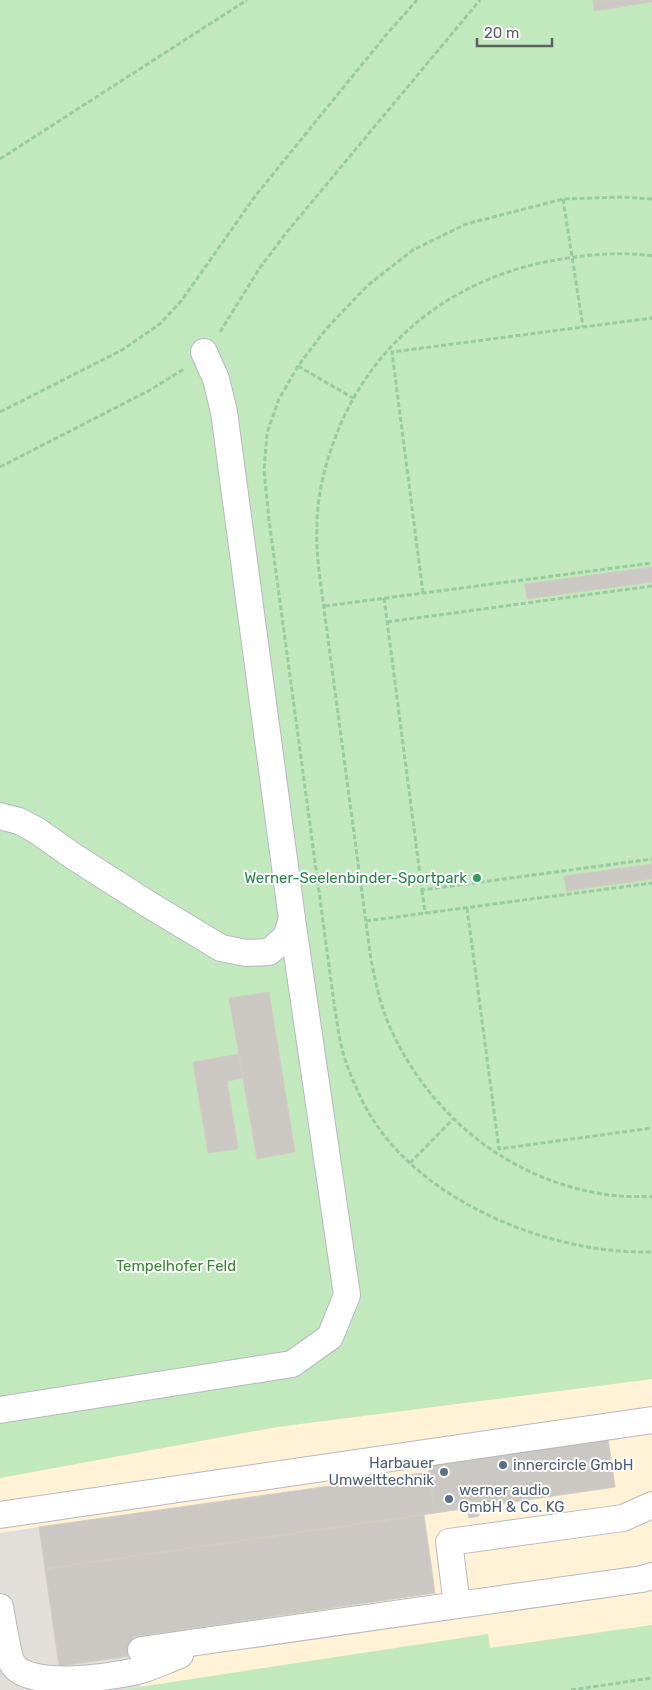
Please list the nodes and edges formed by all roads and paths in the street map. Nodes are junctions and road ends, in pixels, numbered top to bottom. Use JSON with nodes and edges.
{"nodes":[{"id":1,"x":247,"y":0,"type":"edge"},
{"id":2,"x":417,"y":0,"type":"edge"},
{"id":3,"x":480,"y":0,"type":"edge"},
{"id":4,"x":0,"y":159,"type":"edge"},
{"id":5,"x":563,"y":199,"type":"junction"},
{"id":6,"x":652,"y":199,"type":"edge"},
{"id":7,"x":652,"y":256,"type":"edge"},
{"id":8,"x":572,"y":257,"type":"junction"},
{"id":9,"x":652,"y":318,"type":"edge"},
{"id":10,"x":583,"y":327,"type":"junction"},
{"id":11,"x":388,"y":349,"type":"junction"},
{"id":12,"x":204,"y":352,"type":"junction"},
{"id":13,"x":392,"y":352,"type":"junction"},
{"id":14,"x":298,"y":366,"type":"junction"},
{"id":15,"x":352,"y":398,"type":"junction"},
{"id":16,"x":0,"y":412,"type":"edge"},
{"id":17,"x":0,"y":467,"type":"edge"},
{"id":18,"x":652,"y":563,"type":"edge"},
{"id":19,"x":652,"y":586,"type":"edge"},
{"id":20,"x":423,"y":593,"type":"junction"},
{"id":21,"x":384,"y":598,"type":"junction"},
{"id":22,"x":325,"y":606,"type":"junction"},
{"id":23,"x":387,"y":622,"type":"junction"},
{"id":24,"x":0,"y":816,"type":"edge"},
{"id":25,"x":652,"y":860,"type":"edge"},
{"id":26,"x":652,"y":883,"type":"edge"},
{"id":27,"x":422,"y":890,"type":"junction"},
{"id":28,"x":467,"y":908,"type":"junction"},
{"id":29,"x":425,"y":913,"type":"junction"},
{"id":30,"x":292,"y":919,"type":"junction"},
{"id":31,"x":366,"y":921,"type":"junction"},
{"id":32,"x":452,"y":1119,"type":"junction"},
{"id":33,"x":652,"y":1128,"type":"edge"},
{"id":34,"x":499,"y":1148,"type":"junction"},
{"id":35,"x":497,"y":1153,"type":"junction"},
{"id":36,"x":410,"y":1163,"type":"junction"},
{"id":37,"x":652,"y":1197,"type":"edge"},
{"id":38,"x":652,"y":1252,"type":"edge"},
{"id":39,"x":5,"y":1405,"type":"edge"},
{"id":40,"x":652,"y":1420,"type":"edge"},
{"id":41,"x":652,"y":1505,"type":"edge"},
{"id":42,"x":0,"y":1515,"type":"edge"},
{"id":43,"x":652,"y":1576,"type":"edge"},
{"id":44,"x":457,"y":1605,"type":"junction"},
{"id":45,"x":0,"y":1607,"type":"edge"},
{"id":46,"x":221,"y":1639,"type":"junction"},
{"id":47,"x":142,"y":1650,"type":"dead end"},
{"id":48,"x":652,"y":1678,"type":"edge"},
{"id":49,"x":570,"y":1690,"type":"edge"}],
"edges":[{"from":1,"to":4,"type":"path"},
{"from":2,"to":16,"type":"path"},
{"from":3,"to":12,"type":"path"},
{"from":5,"to":6,"type":"path"},
{"from":5,"to":8,"type":"path"},
{"from":5,"to":14,"type":"path"},
{"from":7,"to":8,"type":"path"},
{"from":8,"to":10,"type":"path"},
{"from":8,"to":11,"type":"path"},
{"from":9,"to":10,"type":"path"},
{"from":10,"to":13,"type":"path"},
{"from":11,"to":13,"type":"path"},
{"from":11,"to":15,"type":"path"},
{"from":12,"to":17,"type":"path"},
{"from":12,"to":30,"type":"lane"},
{"from":13,"to":20,"type":"path"},
{"from":14,"to":15,"type":"path"},
{"from":14,"to":36,"type":"path"},
{"from":15,"to":22,"type":"path"},
{"from":18,"to":20,"type":"path"},
{"from":19,"to":23,"type":"path"},
{"from":20,"to":21,"type":"path"},
{"from":21,"to":22,"type":"path"},
{"from":21,"to":23,"type":"path"},
{"from":22,"to":31,"type":"path"},
{"from":23,"to":27,"type":"path"},
{"from":24,"to":30,"type":"lane"},
{"from":25,"to":27,"type":"path"},
{"from":26,"to":28,"type":"path"},
{"from":27,"to":29,"type":"path"},
{"from":28,"to":29,"type":"path"},
{"from":28,"to":34,"type":"path"},
{"from":29,"to":31,"type":"path"},
{"from":30,"to":39,"type":"lane"},
{"from":31,"to":32,"type":"path"},
{"from":32,"to":35,"type":"path"},
{"from":32,"to":36,"type":"path"},
{"from":33,"to":34,"type":"path"},
{"from":34,"to":35,"type":"path"},
{"from":35,"to":37,"type":"path"},
{"from":36,"to":38,"type":"path"},
{"from":40,"to":42,"type":"lane"},
{"from":41,"to":44,"type":"lane"},
{"from":43,"to":44,"type":"lane"},
{"from":44,"to":46,"type":"lane"},
{"from":45,"to":46,"type":"lane"},
{"from":46,"to":47,"type":"lane"},
{"from":48,"to":49,"type":"path"}]}
